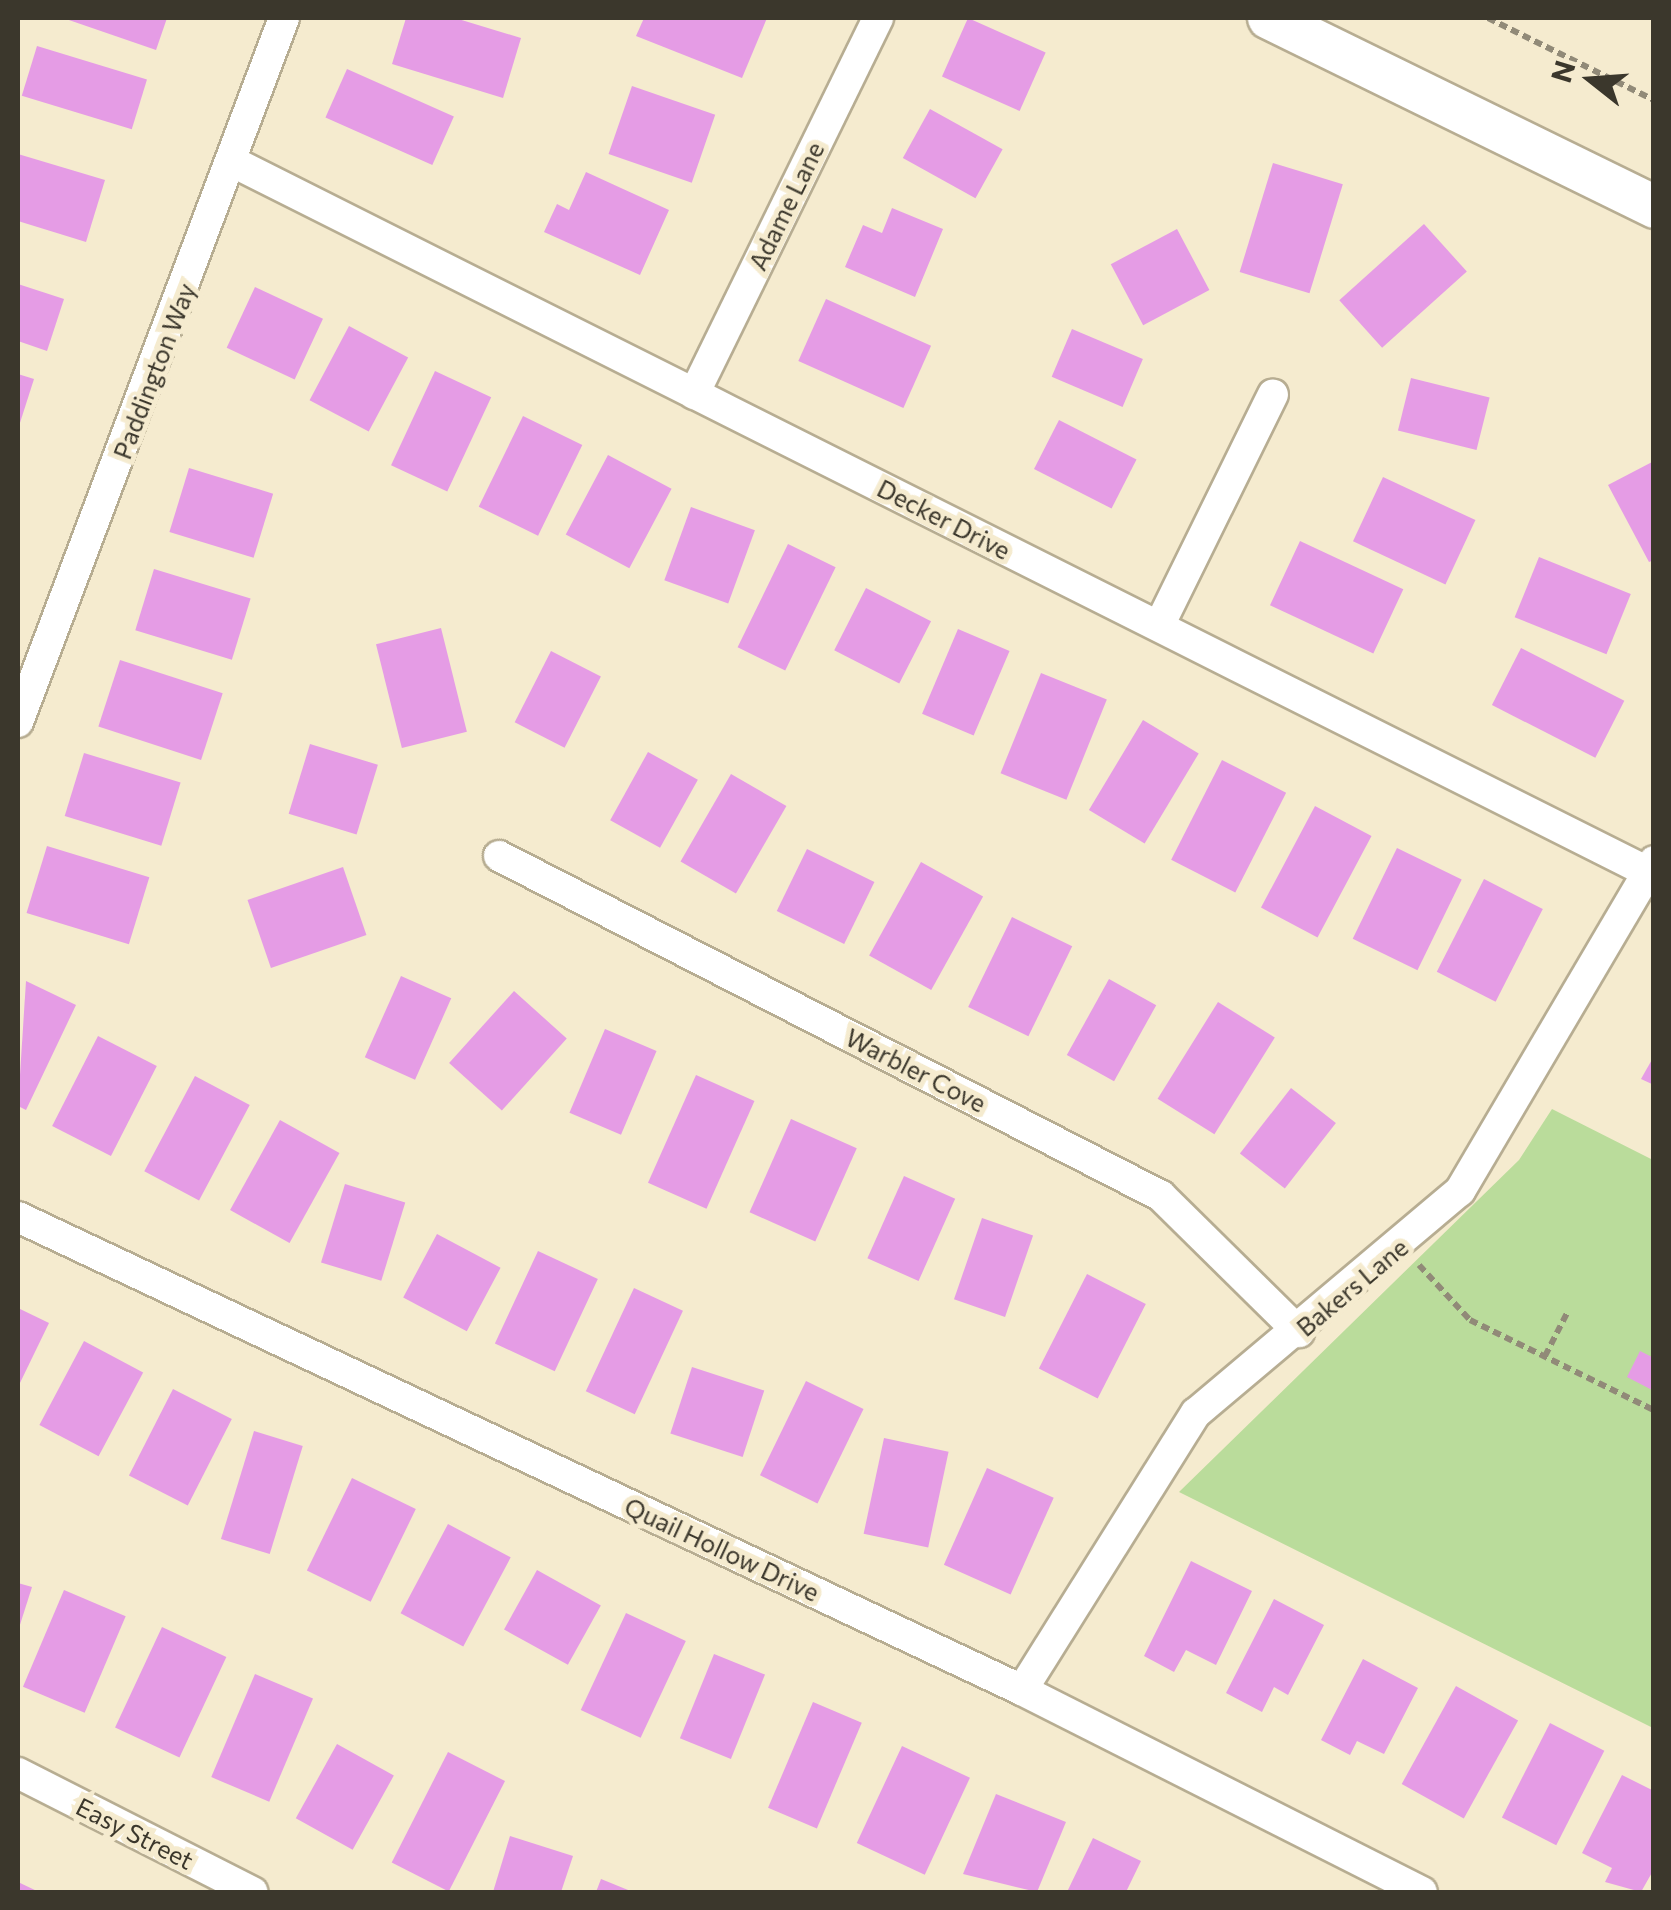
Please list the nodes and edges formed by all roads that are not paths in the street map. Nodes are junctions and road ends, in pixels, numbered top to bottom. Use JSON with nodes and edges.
{"nodes":[{"id":1,"x":284,"y":18,"type":"edge"},
{"id":2,"x":878,"y":18,"type":"edge"},
{"id":3,"x":1269,"y":18,"type":"edge"},
{"id":4,"x":236,"y":163,"type":"junction"},
{"id":5,"x":1654,"y":207,"type":"edge"},
{"id":6,"x":694,"y":394,"type":"junction"},
{"id":7,"x":1273,"y":394,"type":"dead end"},
{"id":8,"x":1159,"y":626,"type":"junction"},
{"id":9,"x":18,"y":722,"type":"edge"},
{"id":10,"x":499,"y":856,"type":"dead end"},
{"id":11,"x":1652,"y":870,"type":"edge"},
{"id":12,"x":18,"y":1217,"type":"edge"},
{"id":13,"x":1299,"y":1332,"type":"junction"},
{"id":14,"x":1022,"y":1690,"type":"junction"},
{"id":15,"x":18,"y":1773,"type":"edge"},
{"id":16,"x":253,"y":1892,"type":"edge"},
{"id":17,"x":1422,"y":1892,"type":"edge"}],
"edges":[{"from":1,"to":4,"type":"street","name":"Paddington Way"},
{"from":2,"to":6,"type":"street","name":"Adame Lane"},
{"from":3,"to":5,"type":"main road"},
{"from":4,"to":6,"type":"street","name":"Decker Drive"},
{"from":4,"to":9,"type":"street","name":"Paddington Way"},
{"from":6,"to":8,"type":"street","name":"Decker Drive"},
{"from":7,"to":8,"type":"street"},
{"from":8,"to":11,"type":"street","name":"Decker Drive"},
{"from":10,"to":13,"type":"street","name":"Warbler Cove"},
{"from":11,"to":13,"type":"street","name":"Bakers Lane"},
{"from":12,"to":14,"type":"street","name":"Quail Hollow Drive"},
{"from":13,"to":14,"type":"street","name":"Bakers Lane"},
{"from":14,"to":17,"type":"street","name":"Quail Hollow Drive"},
{"from":15,"to":16,"type":"street","name":"Easy Street"}]}
